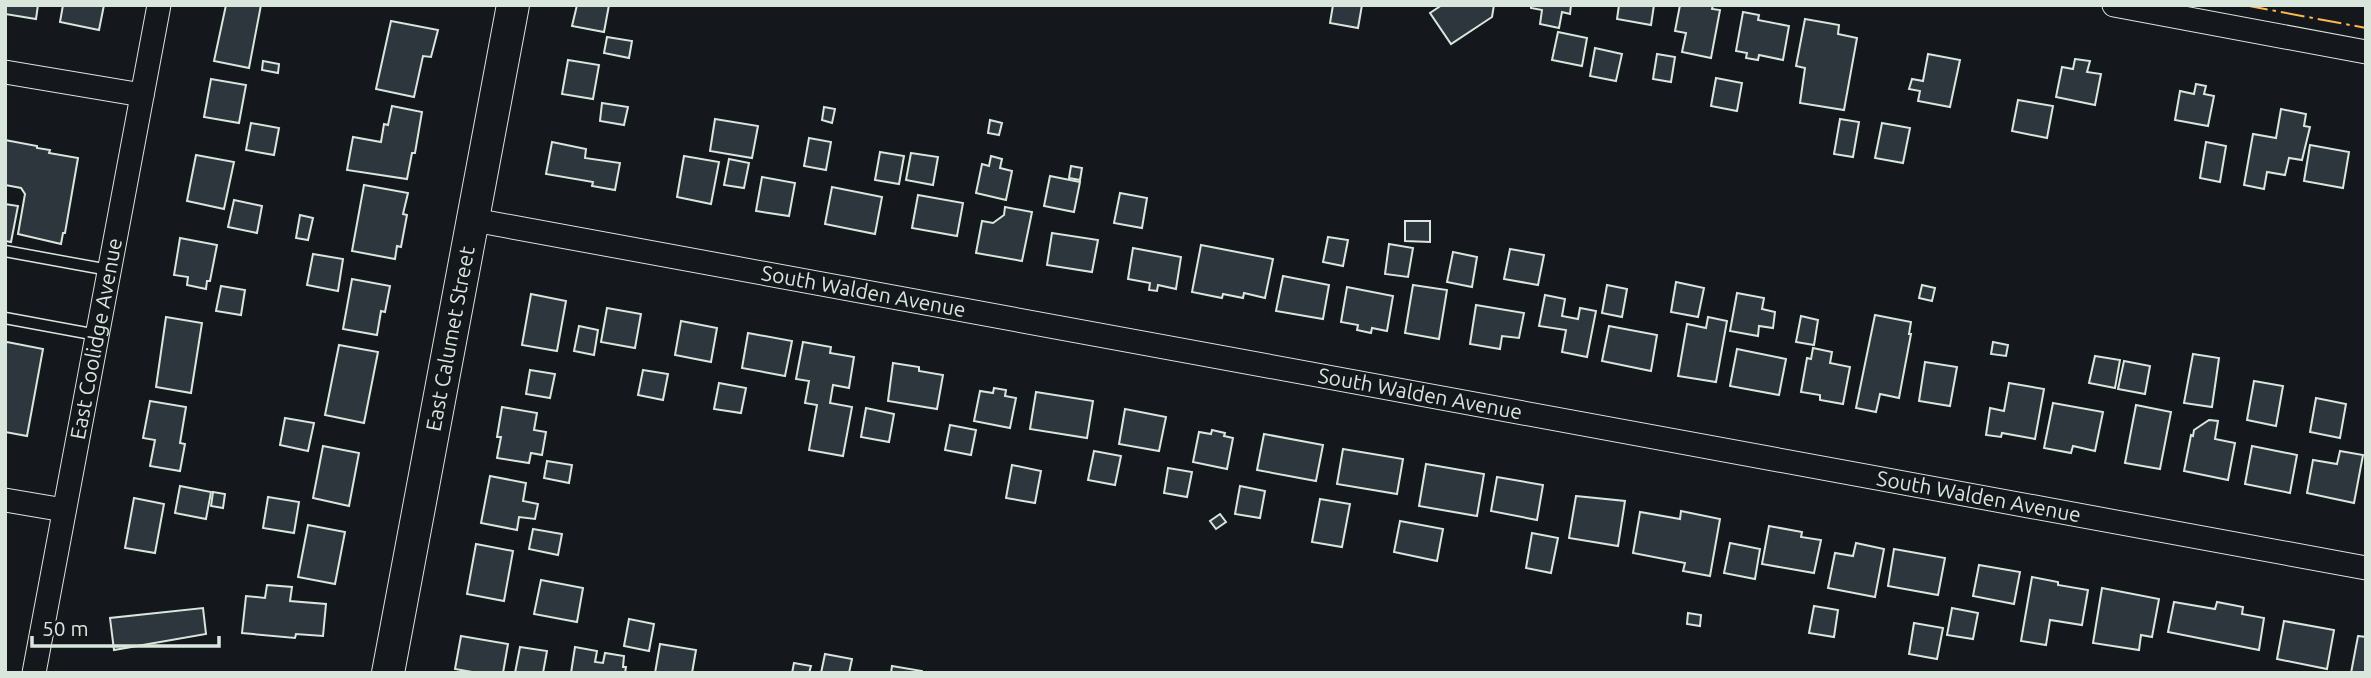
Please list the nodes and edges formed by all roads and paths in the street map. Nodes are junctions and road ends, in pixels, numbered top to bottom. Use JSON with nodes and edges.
{"nodes":[{"id":1,"x":159,"y":5,"type":"edge"},
{"id":2,"x":513,"y":5,"type":"edge"},
{"id":3,"x":2114,"y":5,"type":"edge"},
{"id":4,"x":2366,"y":51,"type":"edge"},
{"id":5,"x":5,"y":72,"type":"edge"},
{"id":6,"x":142,"y":95,"type":"junction"},
{"id":7,"x":474,"y":220,"type":"junction"},
{"id":8,"x":5,"y":251,"type":"edge"},
{"id":9,"x":109,"y":270,"type":"junction"},
{"id":10,"x":5,"y":318,"type":"edge"},
{"id":11,"x":97,"y":335,"type":"junction"},
{"id":12,"x":5,"y":500,"type":"edge"},
{"id":13,"x":64,"y":510,"type":"junction"},
{"id":14,"x":2366,"y":568,"type":"edge"},
{"id":15,"x":34,"y":673,"type":"edge"},
{"id":16,"x":388,"y":673,"type":"edge"}],
"edges":[{"from":1,"to":6,"type":"street","name":"East Coolidge Avenue"},
{"from":2,"to":7,"type":"main road","name":"East Calumet Street"},
{"from":3,"to":4,"type":"street"},
{"from":5,"to":6,"type":"street"},
{"from":6,"to":9,"type":"street","name":"East Coolidge Avenue"},
{"from":7,"to":14,"type":"street","name":"South Walden Avenue"},
{"from":7,"to":16,"type":"main road","name":"East Calumet Street"},
{"from":8,"to":9,"type":"lane"},
{"from":9,"to":11,"type":"street","name":"East Coolidge Avenue"},
{"from":10,"to":11,"type":"lane"},
{"from":11,"to":13,"type":"street","name":"East Coolidge Avenue"},
{"from":12,"to":13,"type":"street"},
{"from":13,"to":15,"type":"street","name":"East Coolidge Avenue"}]}
